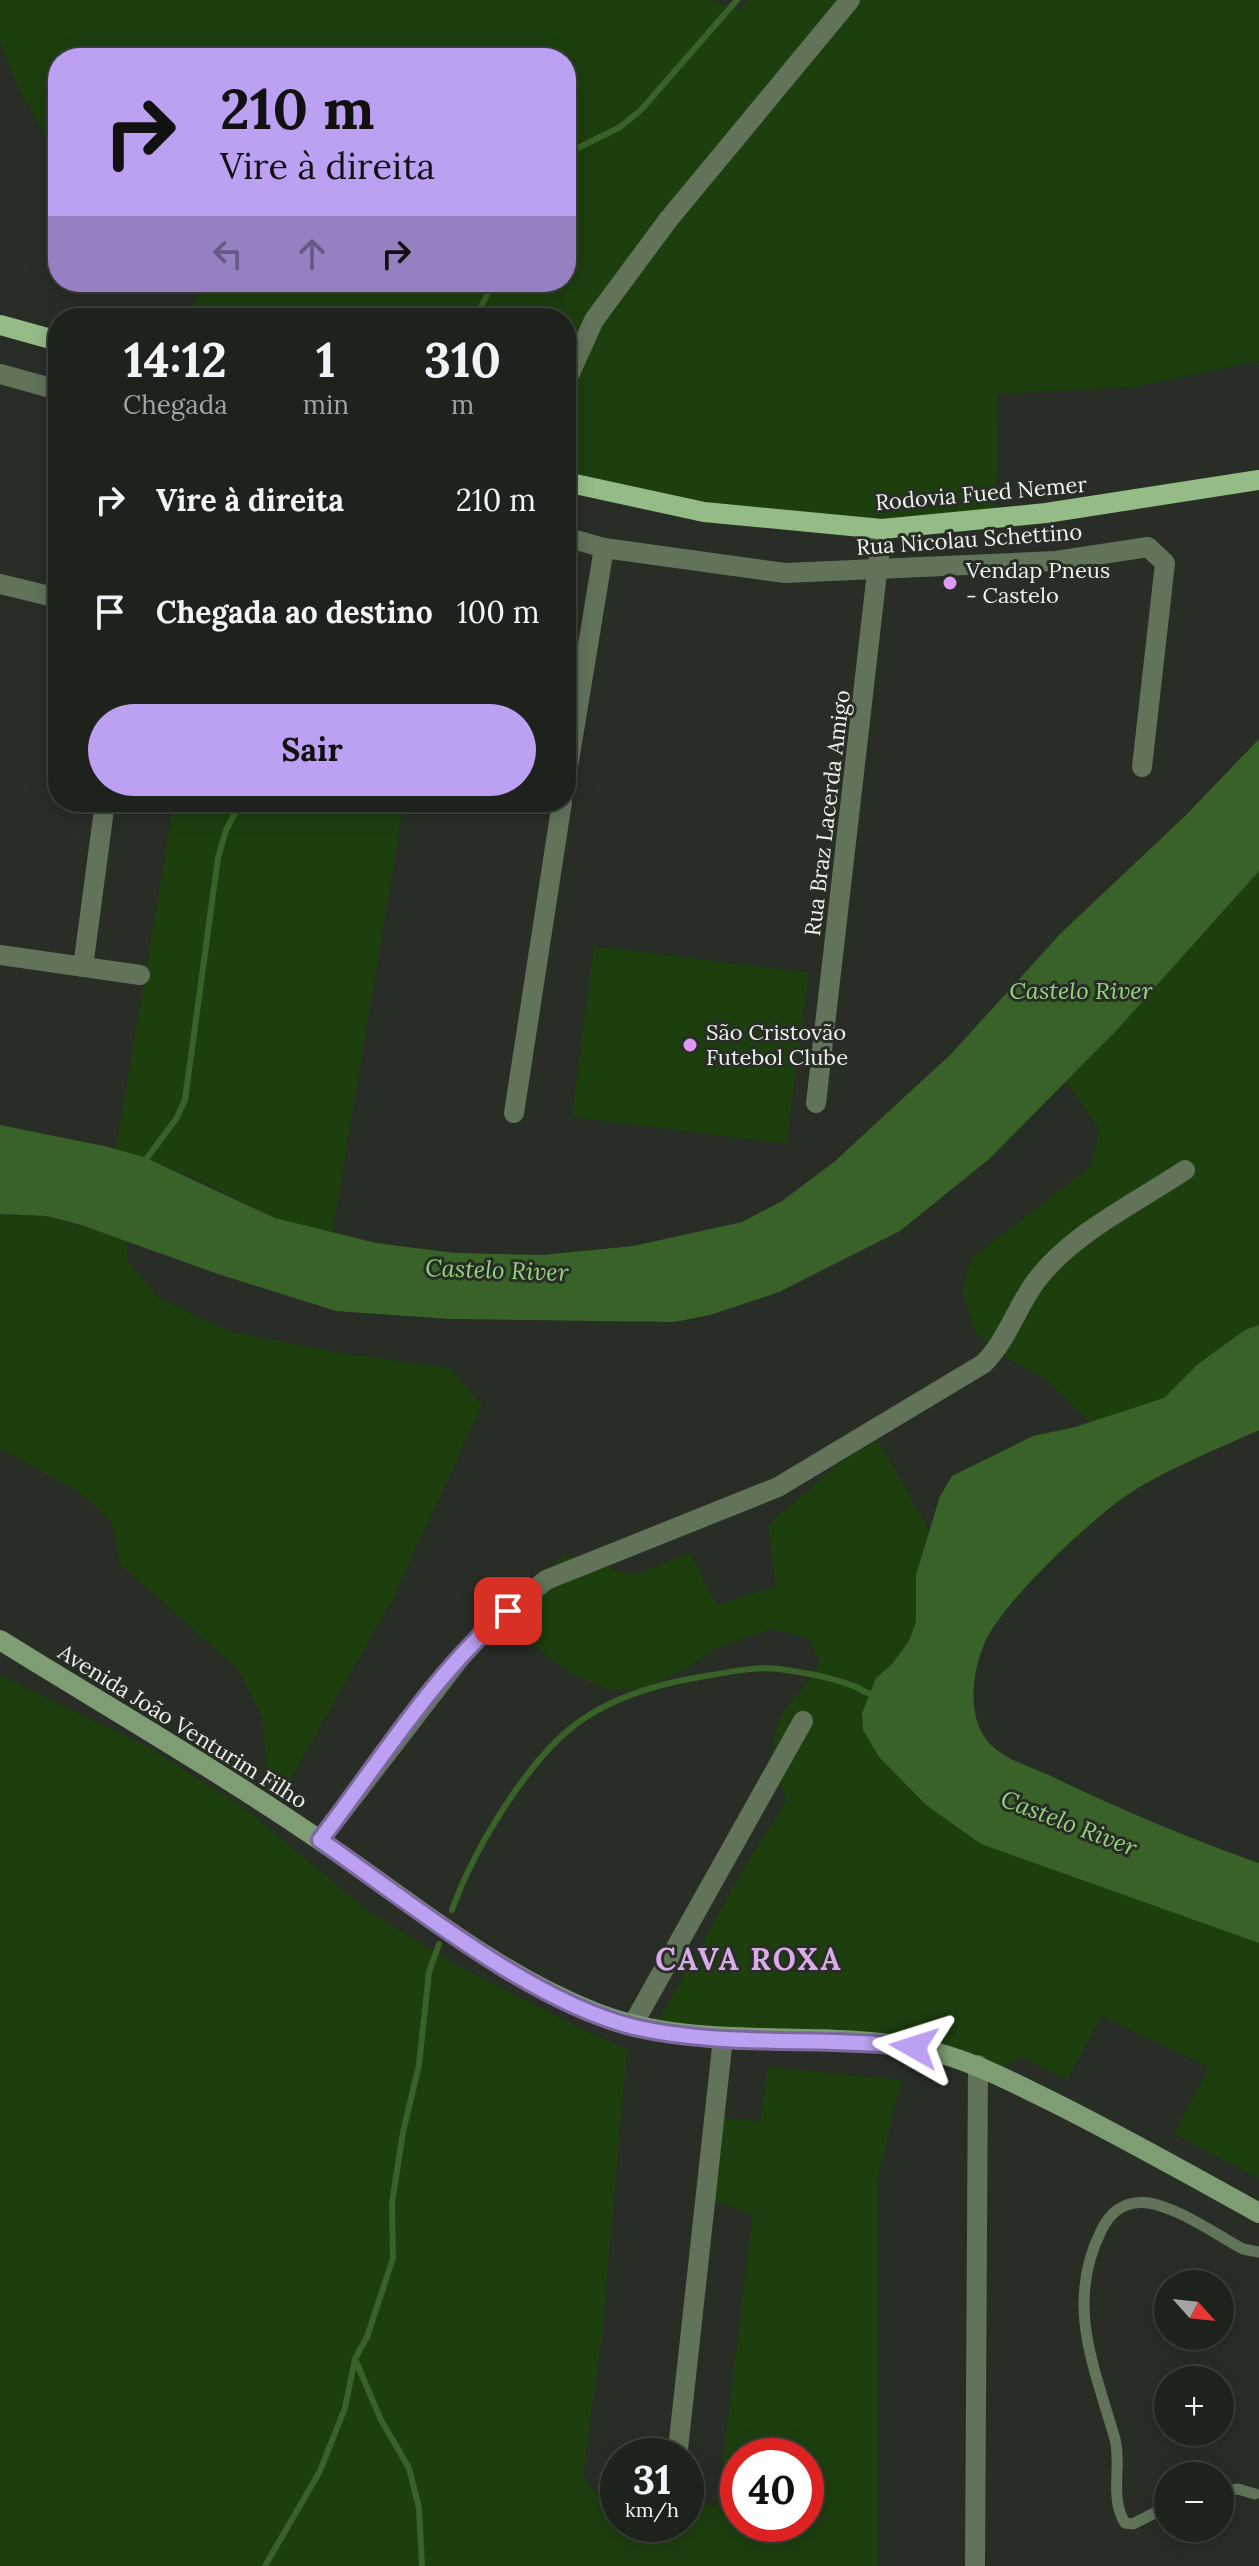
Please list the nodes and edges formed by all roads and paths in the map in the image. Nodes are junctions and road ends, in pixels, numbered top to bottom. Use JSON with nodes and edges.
{"nodes":[{"id":1,"x":850,"y":0,"type":"edge"},
{"id":2,"x":0,"y":325,"type":"edge"},
{"id":3,"x":48,"y":338,"type":"edge"},
{"id":4,"x":576,"y":360,"type":"edge"},
{"id":5,"x":0,"y":374,"type":"edge"},
{"id":6,"x":48,"y":387,"type":"edge"},
{"id":7,"x":1259,"y":480,"type":"edge"},
{"id":8,"x":576,"y":484,"type":"edge"},
{"id":9,"x":882,"y":529,"type":"junction"},
{"id":10,"x":576,"y":540,"type":"edge"},
{"id":11,"x":604,"y":548,"type":"junction"},
{"id":12,"x":880,"y":569,"type":"junction"},
{"id":13,"x":0,"y":584,"type":"edge"},
{"id":14,"x":48,"y":596,"type":"edge"},
{"id":15,"x":576,"y":718,"type":"edge"},
{"id":16,"x":1142,"y":767,"type":"dead end"},
{"id":17,"x":104,"y":812,"type":"edge"},
{"id":18,"x":560,"y":812,"type":"edge"},
{"id":19,"x":0,"y":955,"type":"edge"},
{"id":20,"x":83,"y":967,"type":"junction"},
{"id":21,"x":140,"y":975,"type":"dead end"},
{"id":22,"x":816,"y":1103,"type":"dead end"},
{"id":23,"x":514,"y":1113,"type":"dead end"},
{"id":24,"x":1185,"y":1170,"type":"dead end"},
{"id":25,"x":0,"y":1640,"type":"edge"},
{"id":26,"x":803,"y":1721,"type":"dead end"},
{"id":27,"x":320,"y":1840,"type":"junction"},
{"id":28,"x":632,"y":2026,"type":"junction"},
{"id":29,"x":723,"y":2038,"type":"junction"},
{"id":30,"x":978,"y":2065,"type":"junction"},
{"id":31,"x":1259,"y":2213,"type":"edge"},
{"id":32,"x":1259,"y":2252,"type":"edge"},
{"id":33,"x":679,"y":2438,"type":"edge"},
{"id":34,"x":1234,"y":2490,"type":"edge"},
{"id":35,"x":1255,"y":2494,"type":"dead end"},
{"id":36,"x":1154,"y":2513,"type":"edge"},
{"id":37,"x":975,"y":2566,"type":"edge"}],
"edges":[{"from":1,"to":4,"type":"street"},
{"from":2,"to":3,"type":"main road"},
{"from":5,"to":6,"type":"street"},
{"from":7,"to":9,"type":"main road","name":"Rodovia Fued Nemer"},
{"from":8,"to":9,"type":"main road","name":"Rodovia Fued Nemer"},
{"from":9,"to":12,"type":"street","name":"Rua Braz Lacerda Amigo"},
{"from":10,"to":11,"type":"street","name":"Rua Nicolau Schettino"},
{"from":11,"to":12,"type":"street","name":"Rua Nicolau Schettino"},
{"from":11,"to":15,"type":"street"},
{"from":12,"to":16,"type":"street","name":"Rua Nicolau Schettino"},
{"from":12,"to":22,"type":"street","name":"Rua Braz Lacerda Amigo"},
{"from":13,"to":14,"type":"street"},
{"from":17,"to":20,"type":"street"},
{"from":18,"to":23,"type":"street"},
{"from":19,"to":20,"type":"street"},
{"from":20,"to":21,"type":"street"},
{"from":24,"to":27,"type":"street"},
{"from":25,"to":27,"type":"street","name":"Avenida João Venturim Filho"},
{"from":26,"to":28,"type":"street"},
{"from":27,"to":28,"type":"street","name":"Avenida João Venturim Filho"},
{"from":28,"to":29,"type":"street","name":"Avenida João Venturim Filho"},
{"from":29,"to":30,"type":"street","name":"Avenida João Venturim Filho"},
{"from":29,"to":33,"type":"street"},
{"from":30,"to":31,"type":"street","name":"Avenida João Venturim Filho"},
{"from":30,"to":37,"type":"street"},
{"from":32,"to":36,"type":"lane"},
{"from":34,"to":35,"type":"lane"}]}
